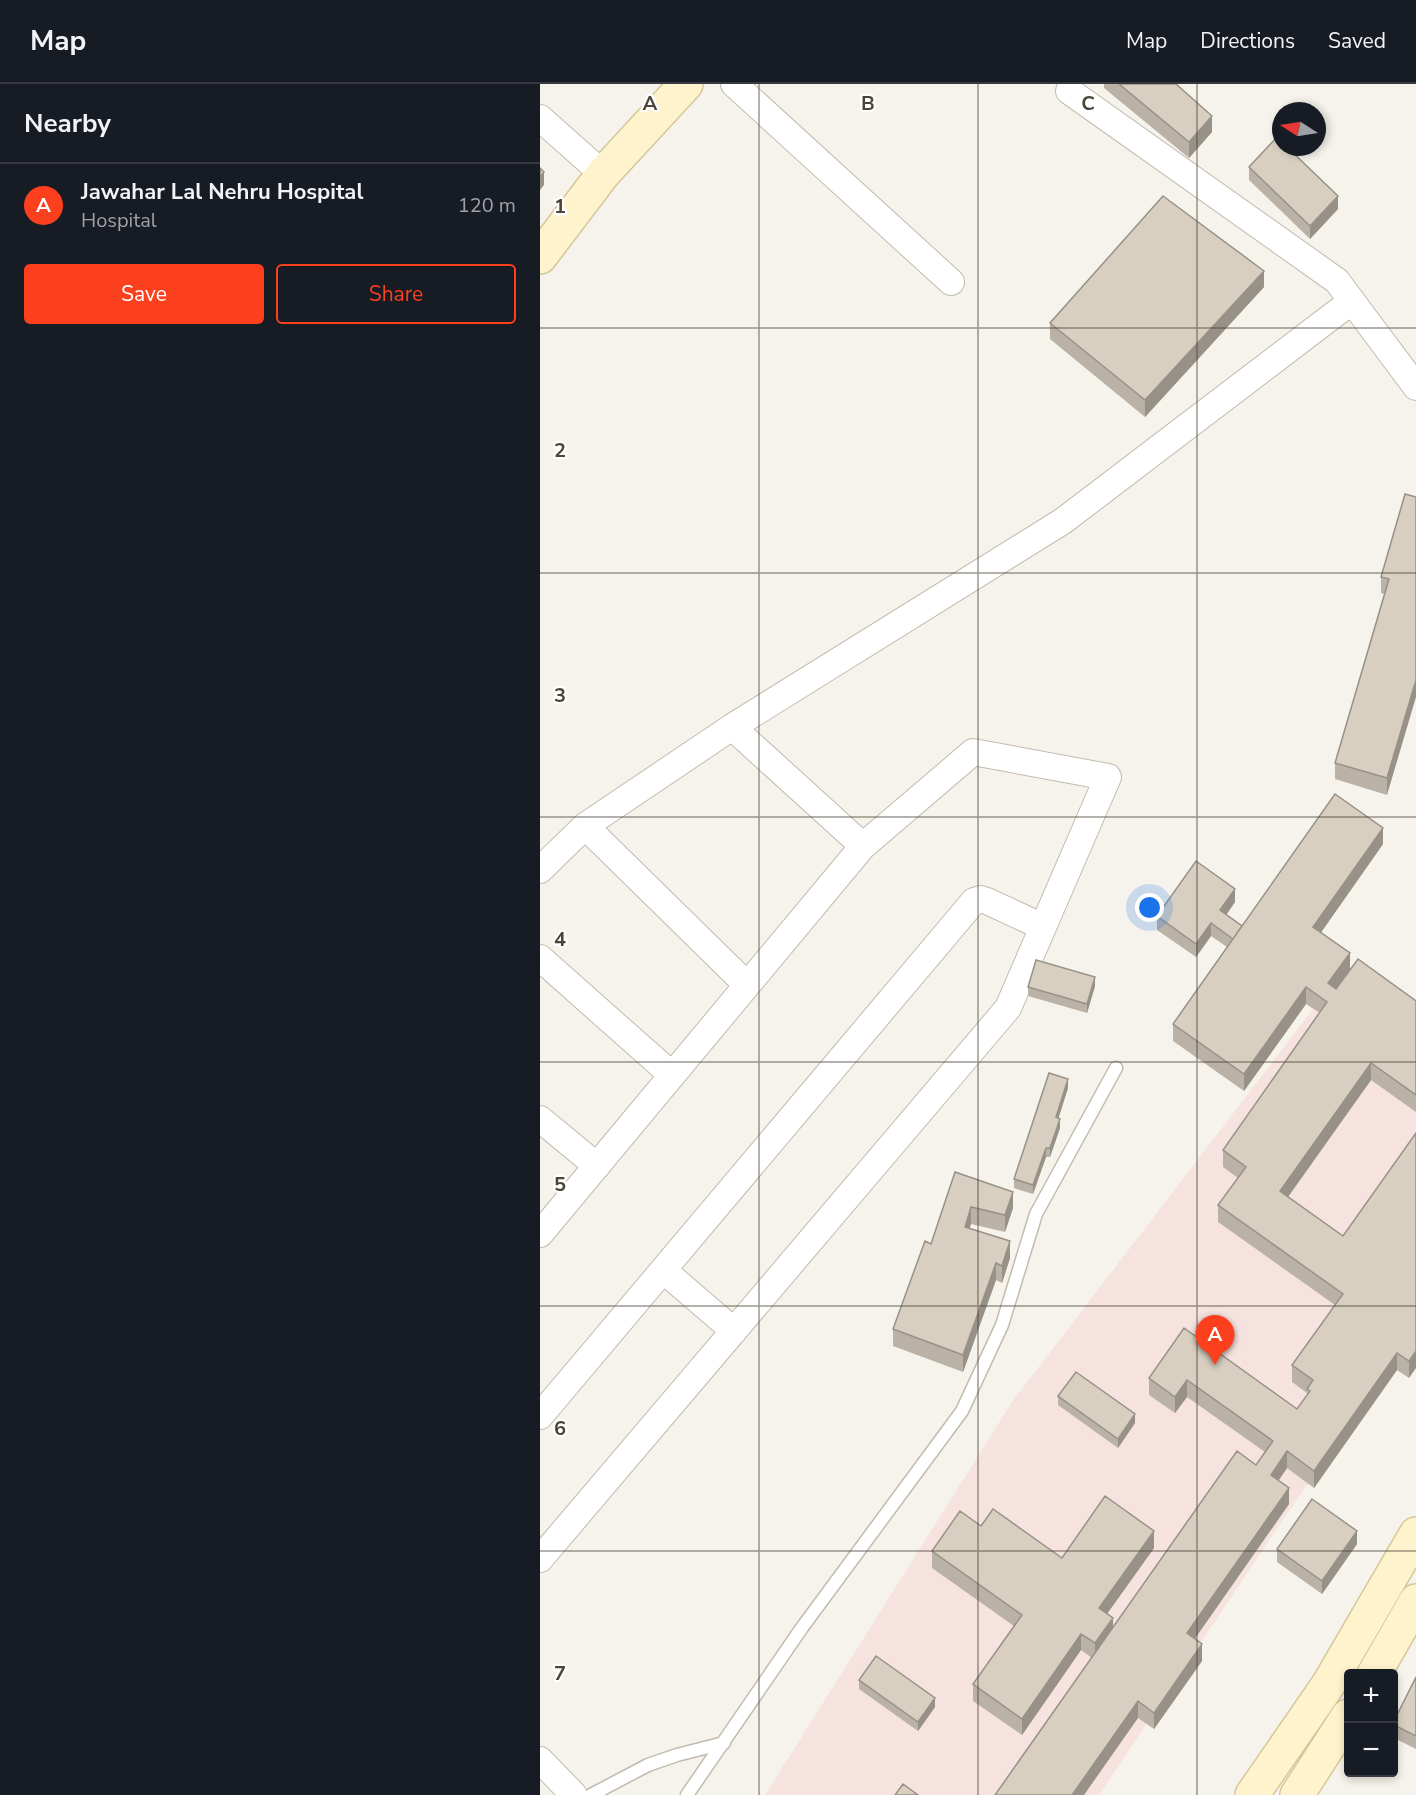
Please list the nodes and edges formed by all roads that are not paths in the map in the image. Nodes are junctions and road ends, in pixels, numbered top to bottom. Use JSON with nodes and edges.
{"nodes":[{"id":1,"x":686,"y":84,"type":"edge"},
{"id":2,"x":734,"y":84,"type":"edge"},
{"id":3,"x":1069,"y":91,"type":"dead end"},
{"id":4,"x":540,"y":118,"type":"edge"},
{"id":5,"x":603,"y":174,"type":"junction"},
{"id":6,"x":540,"y":257,"type":"edge"},
{"id":7,"x":951,"y":282,"type":"dead end"},
{"id":8,"x":1352,"y":301,"type":"junction"},
{"id":9,"x":1416,"y":387,"type":"edge"},
{"id":10,"x":732,"y":727,"type":"junction"},
{"id":11,"x":585,"y":826,"type":"junction"},
{"id":12,"x":862,"y":846,"type":"junction"},
{"id":13,"x":540,"y":870,"type":"edge"},
{"id":14,"x":1043,"y":927,"type":"junction"},
{"id":15,"x":540,"y":958,"type":"edge"},
{"id":16,"x":747,"y":985,"type":"junction"},
{"id":17,"x":1116,"y":1068,"type":"dead end"},
{"id":18,"x":672,"y":1076,"type":"junction"},
{"id":19,"x":540,"y":1119,"type":"edge"},
{"id":20,"x":597,"y":1166,"type":"junction"},
{"id":21,"x":540,"y":1234,"type":"edge"},
{"id":22,"x":663,"y":1270,"type":"junction"},
{"id":23,"x":734,"y":1331,"type":"junction"},
{"id":24,"x":540,"y":1416,"type":"edge"},
{"id":25,"x":1416,"y":1534,"type":"edge"},
{"id":26,"x":540,"y":1559,"type":"edge"},
{"id":27,"x":1416,"y":1601,"type":"edge"},
{"id":28,"x":1377,"y":1669,"type":"edge"},
{"id":29,"x":1338,"y":1691,"type":"edge"},
{"id":30,"x":1344,"y":1722,"type":"edge"},
{"id":31,"x":724,"y":1743,"type":"junction"},
{"id":32,"x":544,"y":1773,"type":"edge"},
{"id":33,"x":691,"y":1792,"type":"edge"},
{"id":34,"x":574,"y":1795,"type":"edge"},
{"id":35,"x":591,"y":1795,"type":"edge"},
{"id":36,"x":1252,"y":1795,"type":"edge"},
{"id":37,"x":1297,"y":1795,"type":"edge"}],
"edges":[{"from":1,"to":5,"type":"street"},
{"from":2,"to":7,"type":"street"},
{"from":3,"to":8,"type":"street"},
{"from":4,"to":5,"type":"street"},
{"from":5,"to":6,"type":"street"},
{"from":8,"to":9,"type":"street"},
{"from":8,"to":10,"type":"street"},
{"from":10,"to":11,"type":"street"},
{"from":10,"to":12,"type":"street"},
{"from":11,"to":13,"type":"street"},
{"from":11,"to":16,"type":"street"},
{"from":12,"to":14,"type":"street"},
{"from":12,"to":16,"type":"street"},
{"from":14,"to":22,"type":"street"},
{"from":14,"to":23,"type":"street"},
{"from":15,"to":18,"type":"street"},
{"from":16,"to":18,"type":"street"},
{"from":17,"to":31,"type":"lane"},
{"from":18,"to":20,"type":"street"},
{"from":19,"to":20,"type":"street"},
{"from":20,"to":21,"type":"street"},
{"from":22,"to":23,"type":"street"},
{"from":22,"to":24,"type":"street"},
{"from":23,"to":26,"type":"street"},
{"from":25,"to":29,"type":"street"},
{"from":27,"to":28,"type":"street"},
{"from":29,"to":36,"type":"street"},
{"from":30,"to":37,"type":"street"},
{"from":31,"to":33,"type":"lane"},
{"from":31,"to":35,"type":"lane"},
{"from":32,"to":34,"type":"street"}]}
